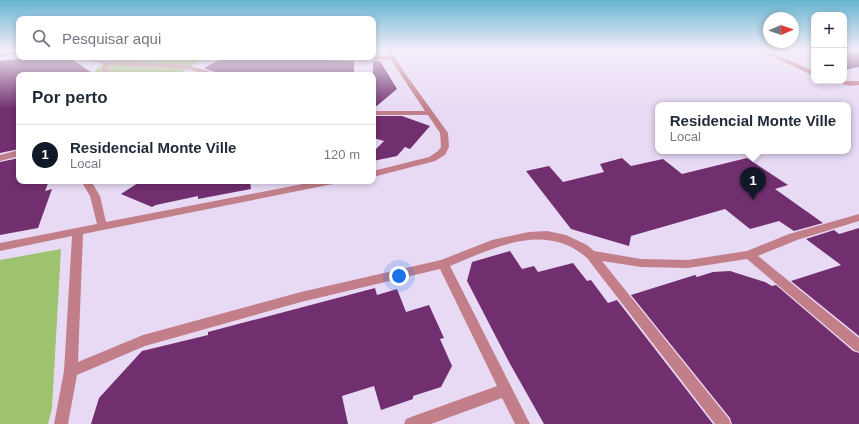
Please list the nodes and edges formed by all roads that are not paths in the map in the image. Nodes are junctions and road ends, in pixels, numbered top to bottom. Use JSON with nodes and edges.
{"nodes":[{"id":1,"x":194,"y":70,"type":"edge"},
{"id":2,"x":402,"y":70,"type":"edge"},
{"id":3,"x":205,"y":72,"type":"edge"},
{"id":4,"x":859,"y":83,"type":"edge"},
{"id":5,"x":847,"y":84,"type":"edge"},
{"id":6,"x":376,"y":113,"type":"edge"},
{"id":7,"x":430,"y":113,"type":"junction"},
{"id":8,"x":16,"y":154,"type":"edge"},
{"id":9,"x":0,"y":158,"type":"edge"},
{"id":10,"x":376,"y":173,"type":"edge"},
{"id":11,"x":89,"y":184,"type":"edge"},
{"id":12,"x":300,"y":184,"type":"edge"},
{"id":13,"x":859,"y":217,"type":"edge"},
{"id":14,"x":102,"y":226,"type":"junction"},
{"id":15,"x":78,"y":231,"type":"junction"},
{"id":16,"x":0,"y":247,"type":"edge"},
{"id":17,"x":591,"y":255,"type":"junction"},
{"id":18,"x":750,"y":255,"type":"junction"},
{"id":19,"x":443,"y":264,"type":"junction"},
{"id":20,"x":859,"y":346,"type":"edge"},
{"id":21,"x":71,"y":370,"type":"junction"},
{"id":22,"x":505,"y":390,"type":"junction"},
{"id":23,"x":61,"y":424,"type":"edge"},
{"id":24,"x":411,"y":424,"type":"edge"},
{"id":25,"x":523,"y":424,"type":"edge"},
{"id":26,"x":724,"y":424,"type":"edge"}],
"edges":[{"from":1,"to":3,"type":"street"},
{"from":2,"to":7,"type":"street"},
{"from":4,"to":5,"type":"street"},
{"from":6,"to":7,"type":"street"},
{"from":7,"to":10,"type":"street"},
{"from":8,"to":9,"type":"street"},
{"from":11,"to":14,"type":"street"},
{"from":12,"to":14,"type":"street"},
{"from":13,"to":18,"type":"street"},
{"from":14,"to":15,"type":"street"},
{"from":15,"to":16,"type":"street"},
{"from":15,"to":21,"type":"street"},
{"from":17,"to":18,"type":"street"},
{"from":17,"to":19,"type":"street"},
{"from":17,"to":26,"type":"street"},
{"from":18,"to":20,"type":"street"},
{"from":19,"to":21,"type":"street"},
{"from":19,"to":22,"type":"street"},
{"from":21,"to":23,"type":"street"},
{"from":22,"to":24,"type":"street"},
{"from":22,"to":25,"type":"street"}]}
